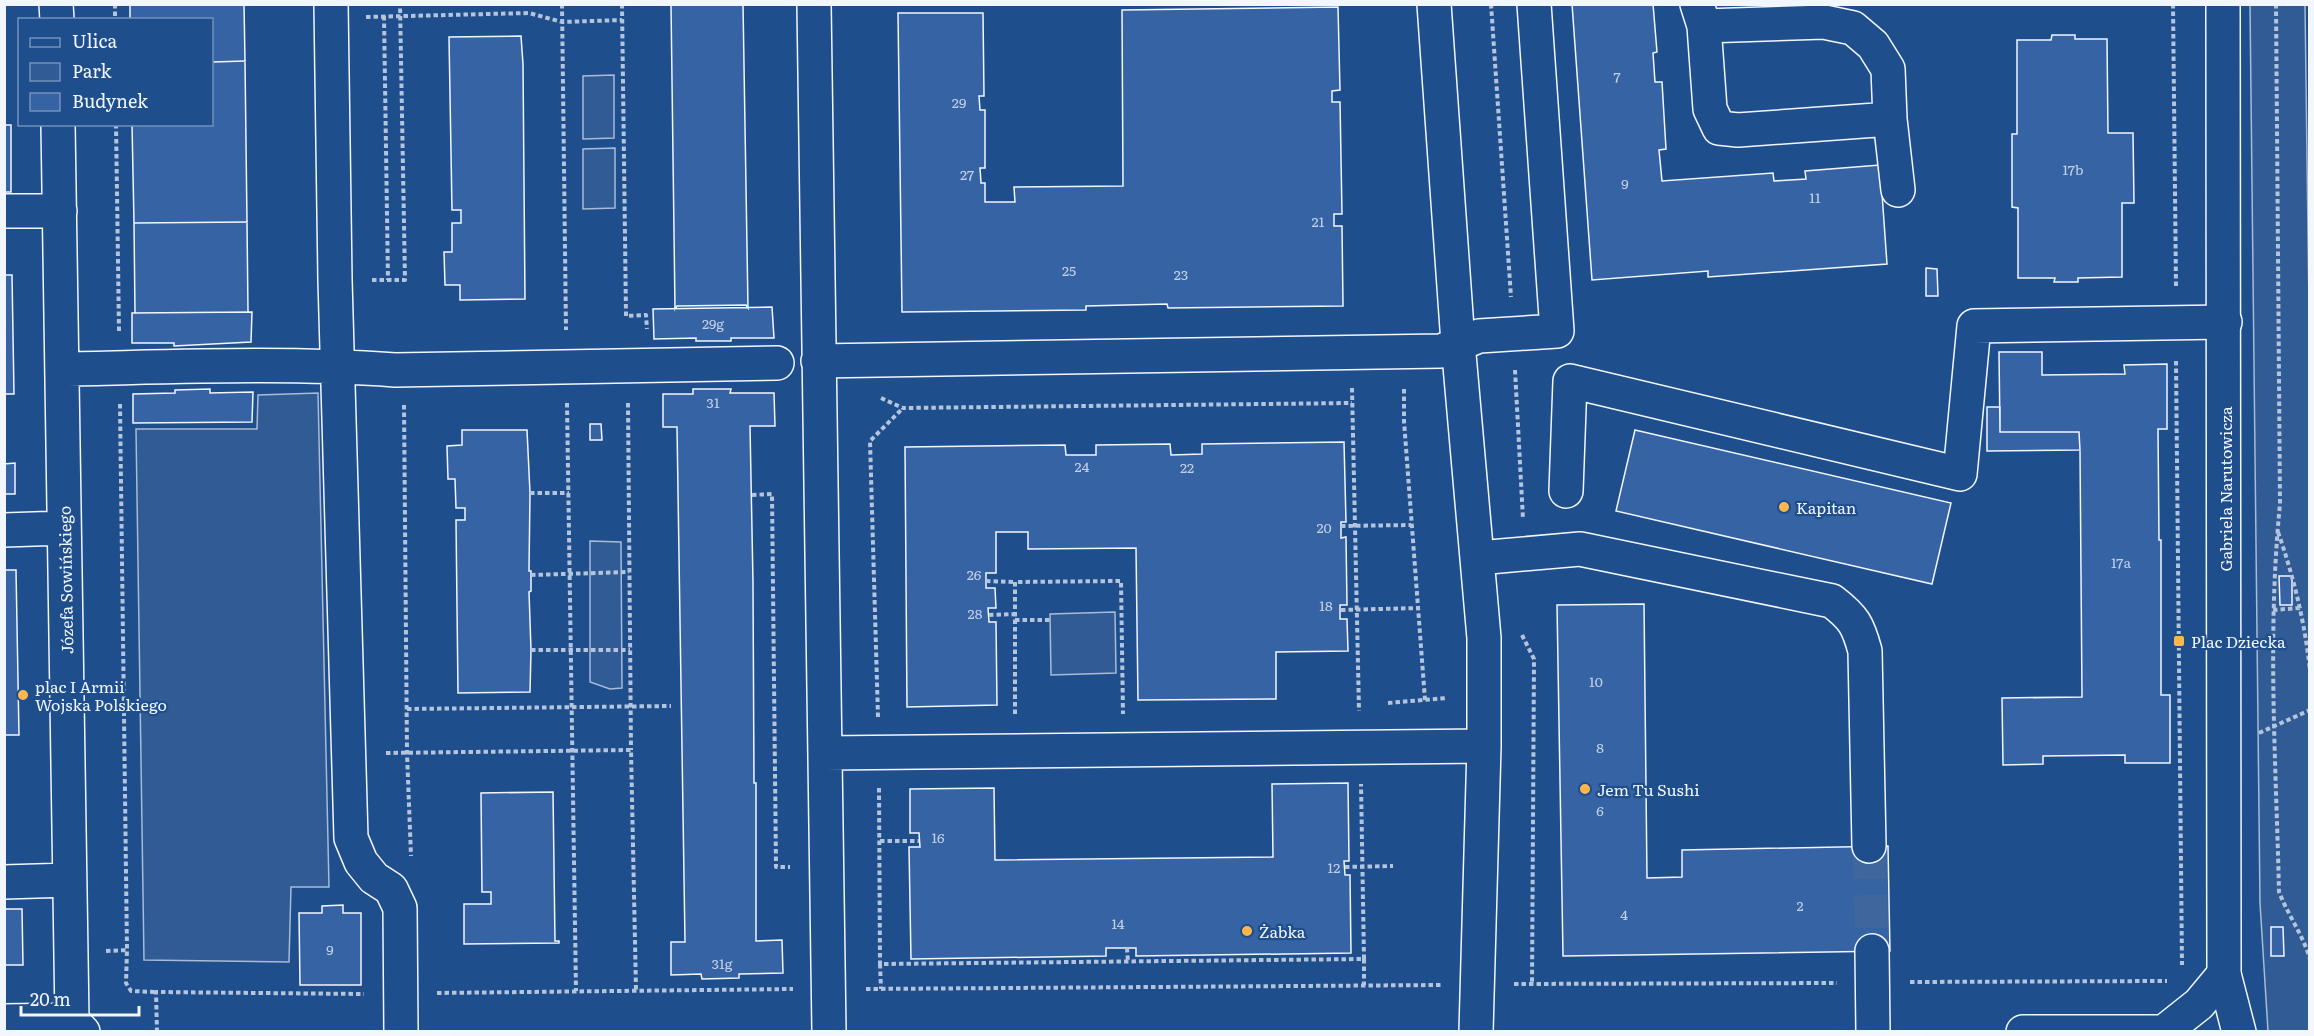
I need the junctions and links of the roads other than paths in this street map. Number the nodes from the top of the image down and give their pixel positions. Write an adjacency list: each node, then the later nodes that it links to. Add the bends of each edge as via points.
1 (814, 4): 14 (street)
2 (1434, 4): 13 (street)
3 (1534, 4): 13 (street, via 1557,331 1479,336)
4 (2223, 4): 12 (street, Gabriela Narutowicza)
5 (331, 11): 16 (street)
6 (1701, 15): 7 (street, via 1824,22 1853,28 1873,45 1888,69); 7 (street, via 1710,109 1719,128)
7 (1890, 119): 9 (street)
8 (58, 126): 10 (street, Józefa Sowińskiego)
9 (1898, 190)
10 (60, 211): 11 (street); 17 (street, Józefa Sowińskiego)
11 (4, 212)
12 (2225, 322): 18 (street, via 1974,326 1960,474 1570,381); 28 (street, Gabriela Narutowicza)
13 (1458, 343): 14 (street, via 1441,351); 21 (street)
14 (818, 361): 23 (street)
15 (777, 363): 16 (street, via 395,370)
16 (338, 366): 17 (street); 32 (street, via 351,838 361,862 374,878 391,889 400,908)
17 (62, 369): 19 (street, Józefa Sowińskiego)
18 (1566, 491)
19 (64, 528): 20 (street); 25 (street, Józefa Sowińskiego)
20 (4, 530)
21 (1478, 558): 22 (street, via 1484,638); 24 (street, via 1580,549 1832,601 1859,628 1865,651)
22 (1484, 746): 23 (street); 34 (street)
23 (825, 753): 33 (street)
24 (1869, 846)
25 (69, 880): 26 (street); 30 (street, Józefa Sowińskiego)
26 (4, 882)
27 (1872, 951): 35 (street)
28 (2224, 974): 31 (street, via 2199,1004); 37 (street, Gabriela Narutowicza); 38 (street, Gabriela Narutowicza)
29 (4, 1021): 30 (street)
30 (77, 1026)
31 (2166, 1031): 36 (street)
32 (401, 1032)
33 (829, 1032)
34 (1476, 1032)
35 (1874, 1032)
36 (2023, 1032)
37 (2225, 1032)
38 (2239, 1032)

